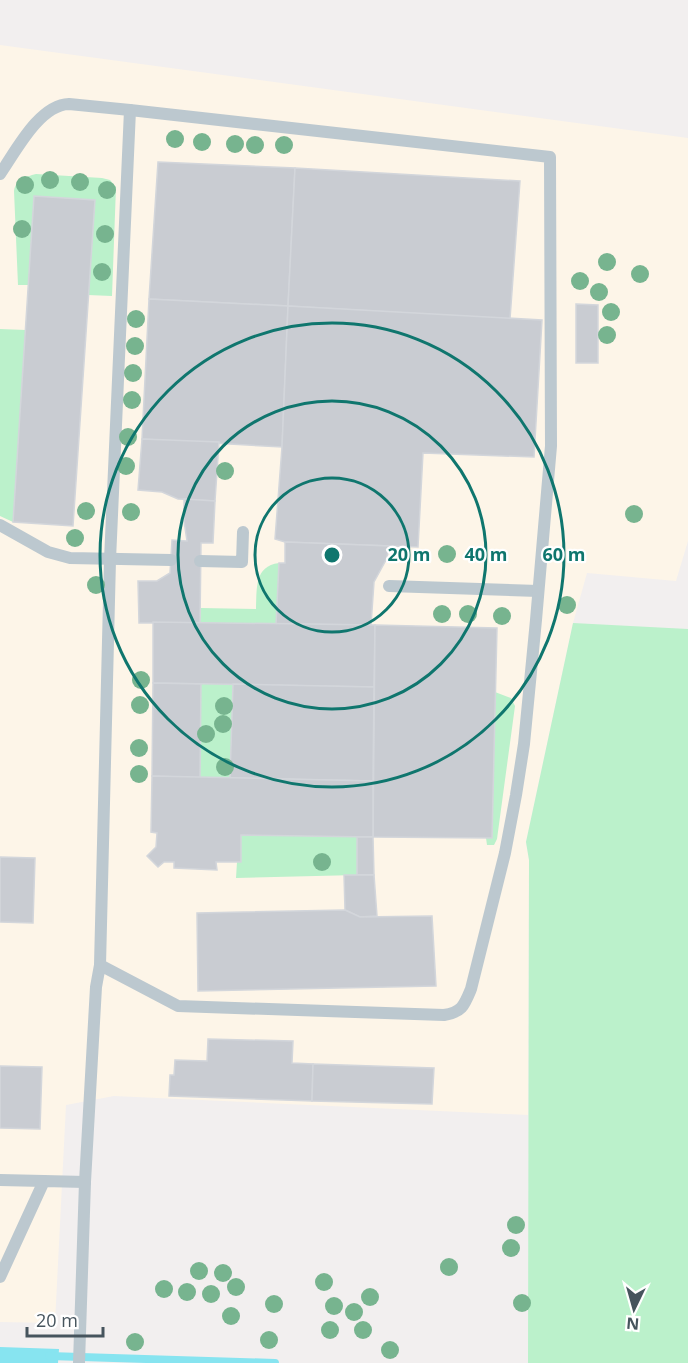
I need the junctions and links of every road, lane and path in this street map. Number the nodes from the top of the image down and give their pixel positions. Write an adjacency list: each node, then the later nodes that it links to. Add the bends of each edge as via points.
1 (130, 110): 2 (lane, via 69,104 51,108); 5 (lane); 9 (lane, via 550,157 551,446)
2 (0, 174)
3 (0, 525): 5 (lane, via 48,552 70,558)
4 (243, 532): 7 (lane, via 242,562)
5 (110, 560): 6 (lane); 10 (lane)
6 (171, 560)
7 (201, 561)
8 (389, 586): 9 (lane)
9 (538, 591): 10 (lane, via 524,744 507,841 471,989 459,1011 444,1014 178,1006)
10 (100, 966): 13 (lane)
11 (0, 1180): 12 (lane)
12 (44, 1181): 13 (lane); 14 (lane)
13 (86, 1182): 15 (lane)
14 (0, 1278)
15 (79, 1363)

